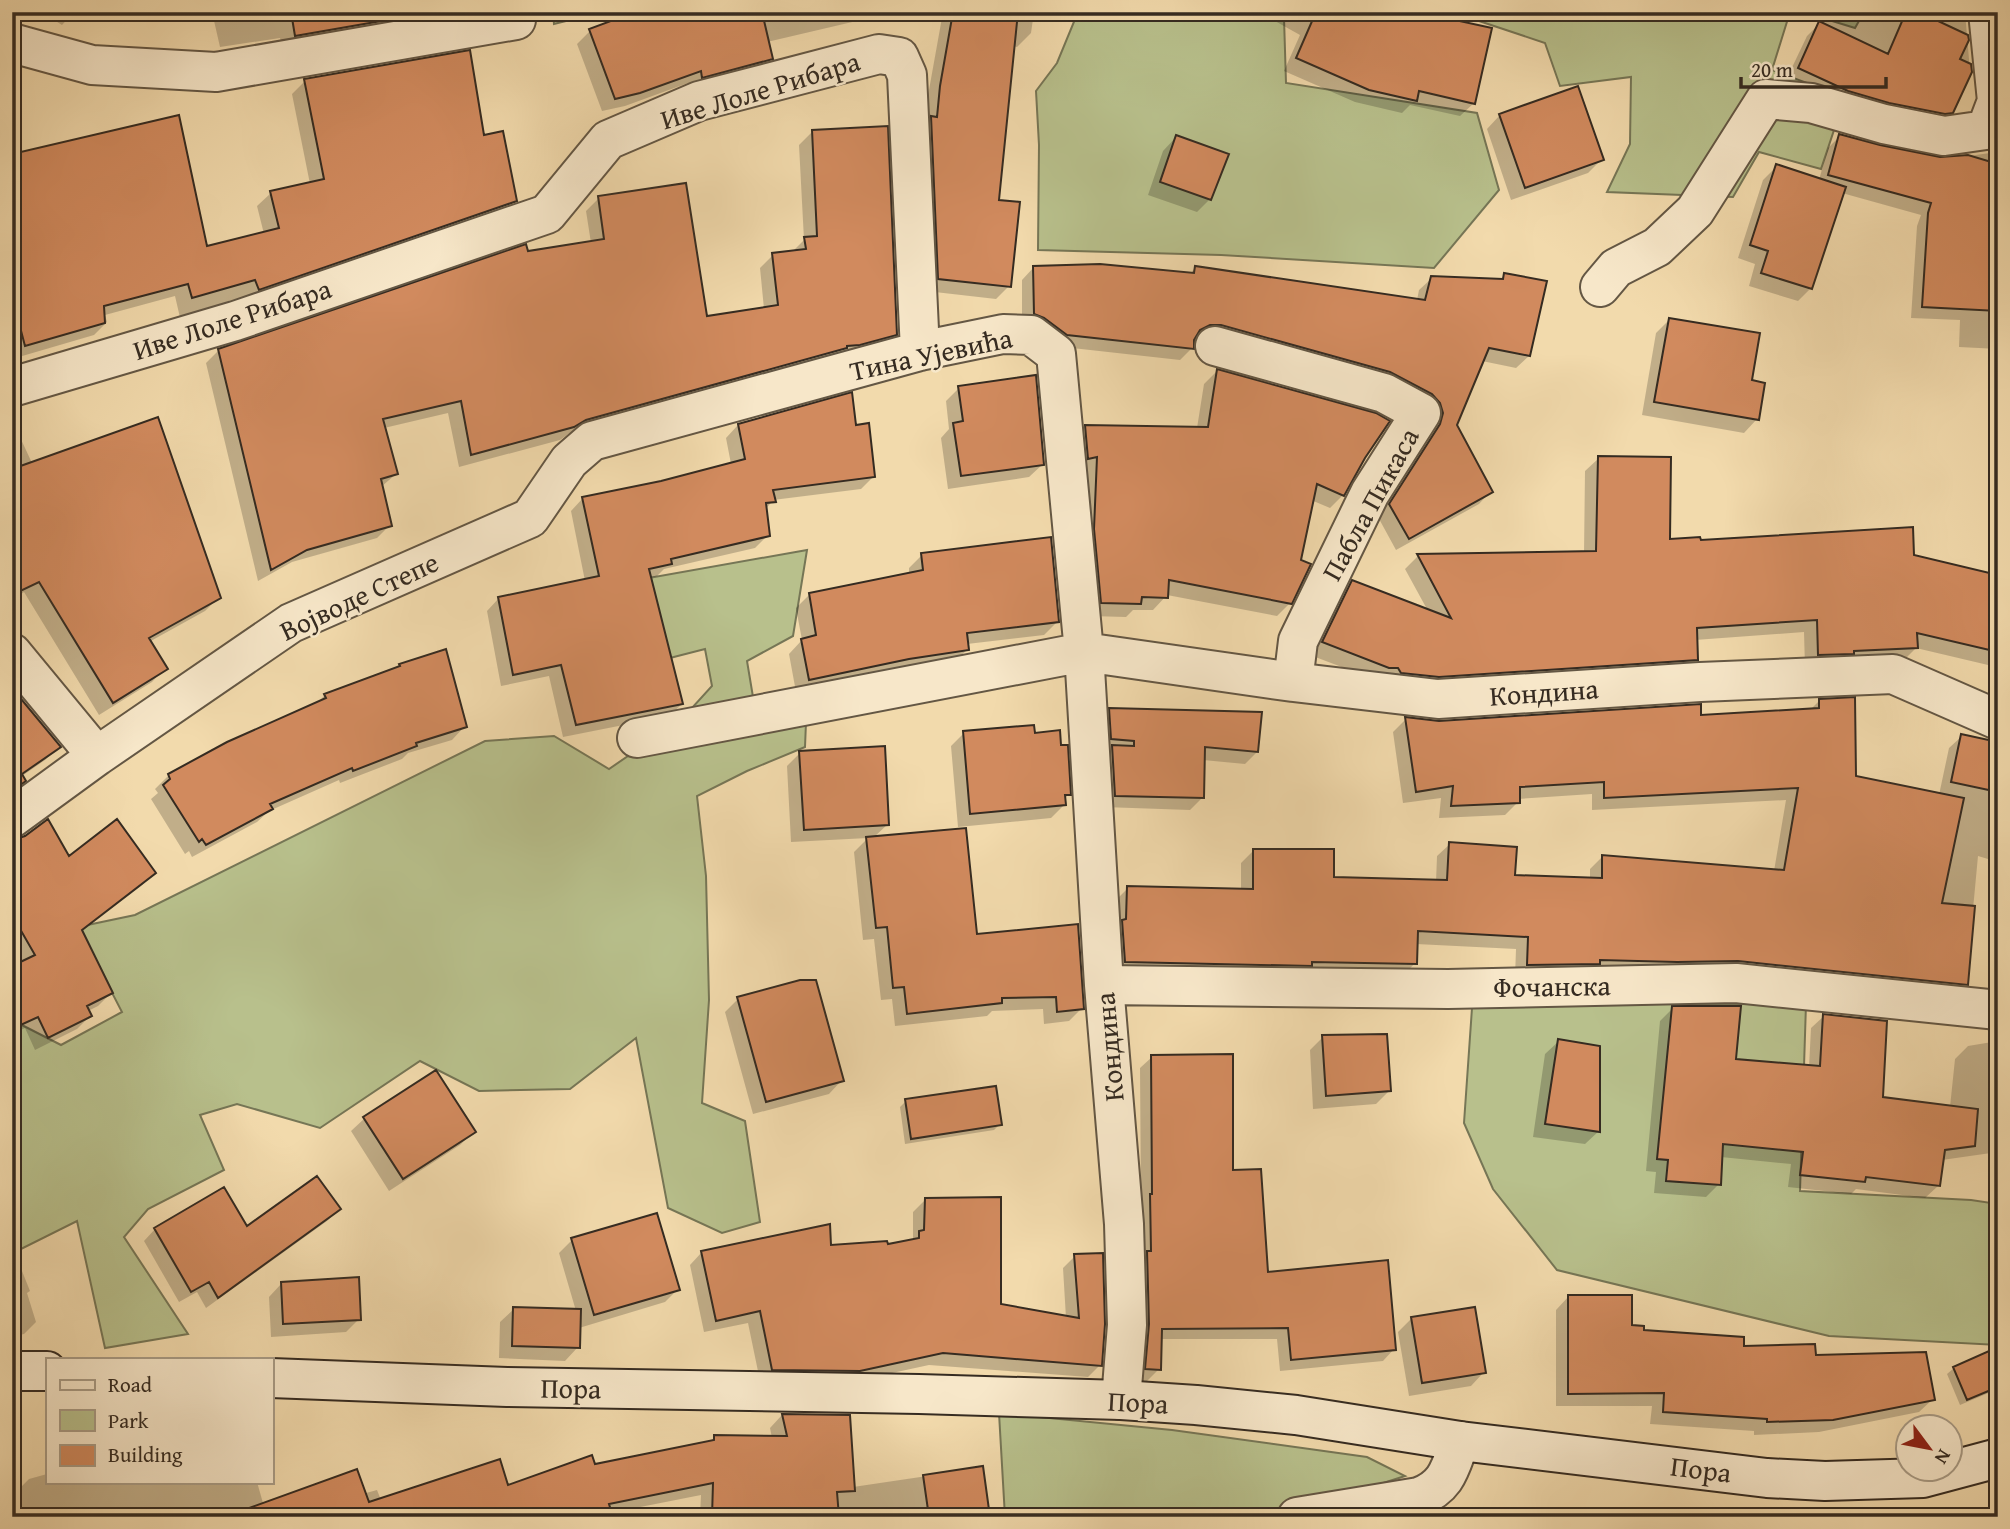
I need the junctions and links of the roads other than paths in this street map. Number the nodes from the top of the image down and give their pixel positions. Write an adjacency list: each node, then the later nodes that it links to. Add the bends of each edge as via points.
1 (1988, 12): 4 (street, via 1997,101 1986,130 1944,136 1811,103 1766,99 1695,211 1657,247 1616,268)
2 (516, 20): 3 (street, via 216,72 92,65)
3 (12, 43)
4 (1600, 287)
5 (1214, 346): 11 (street, Пабла Пикаса, via 1384,393 1421,413 1370,493 1298,641)
6 (920, 351): 7 (street, Иве Лоле Рибара, via 907,75 899,58 879,54 699,101 608,140 547,214 235,321); 8 (street, Тина Ујевића); 9 (street, Тина Ујевића, via 1003,334 1031,335 1056,354)
7 (12, 387)
8 (593, 441): 14 (street, Војводе Степе, via 569,461 530,518 291,623)
9 (1084, 652): 11 (street, Кондина); 13 (street, Кондина); 16 (street, Кондина)
10 (12, 653): 14 (street)
11 (1293, 682): 12 (street, Кондина, via 1438,699 1893,674)
12 (1998, 720)
13 (637, 738)
14 (97, 756): 15 (street, Војводе Степе)
15 (12, 818)
16 (1104, 985): 17 (street, Фочанска, via 1448,989 1736,983); 21 (street, Кондина, via 1124,1237 1127,1325)
17 (1998, 1010)
18 (12, 1371): 19 (street)
19 (46, 1371)
20 (273, 1378): 21 (street, Пора)
21 (1121, 1400): 22 (street, Пора, via 1296,1415)
22 (1460, 1441): 23 (street, Пора, via 1825,1481 1923,1478); 24 (street, via 1445,1479 1434,1491)
23 (1998, 1458)
24 (1297, 1517)

